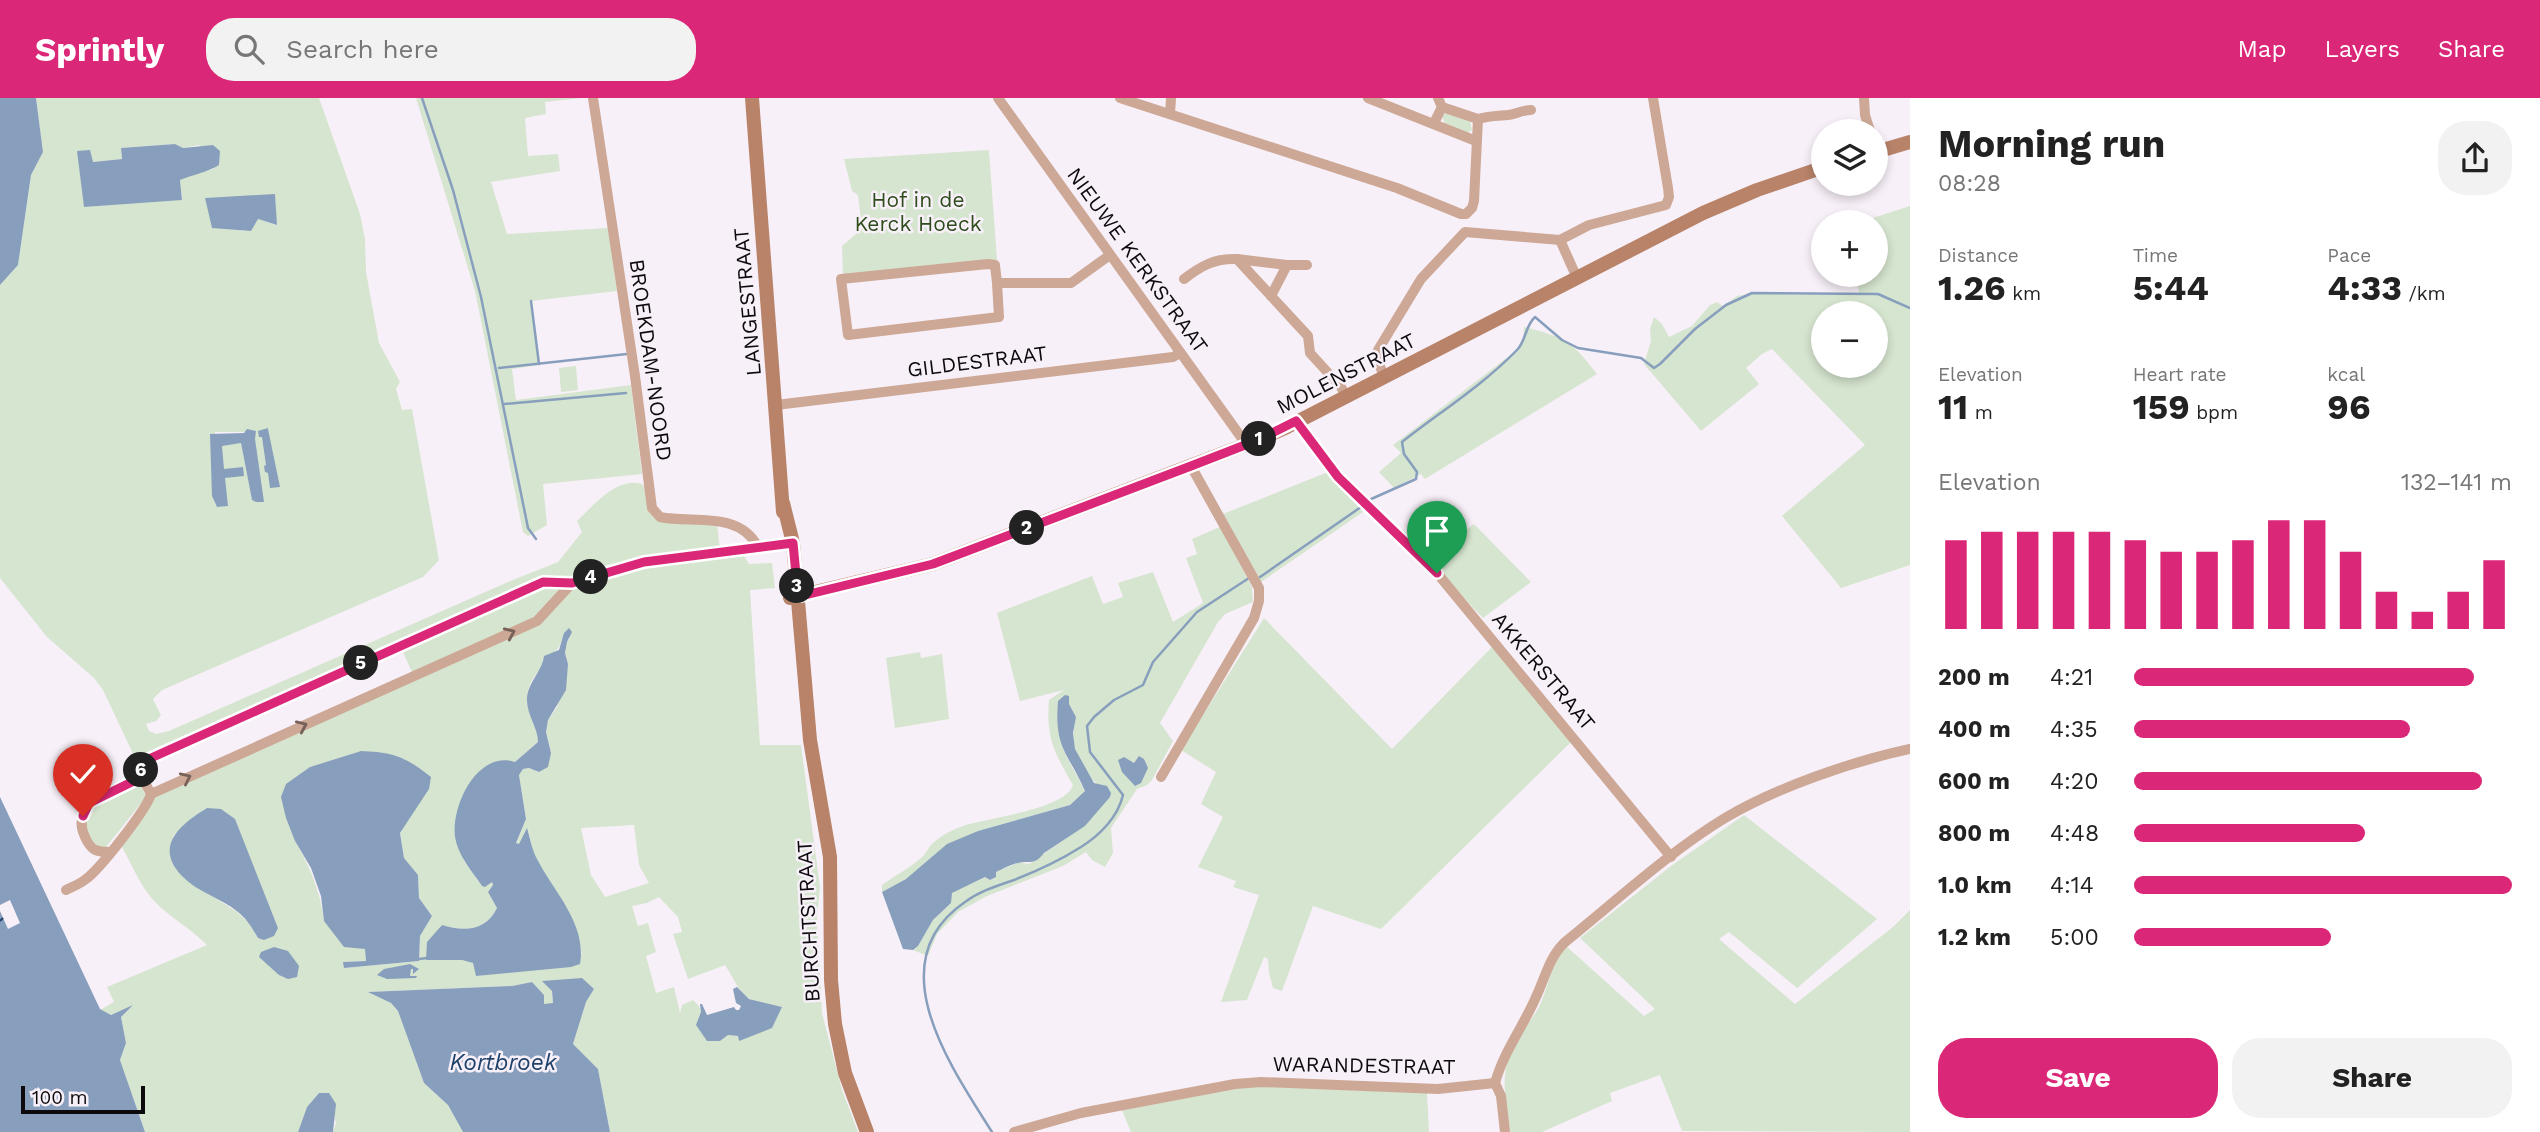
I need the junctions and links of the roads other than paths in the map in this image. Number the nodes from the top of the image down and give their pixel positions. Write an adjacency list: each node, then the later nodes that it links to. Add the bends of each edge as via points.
1 (593, 98): 38 (street, BROEKDAM-NOORD, via 652,508 660,517 710,519 740,529)
2 (752, 98): 33 (street, LANGESTRAAT)
3 (998, 98): 22 (street, NIEUWE KERKSTRAAT)
4 (1120, 98): 11 (street)
5 (1171, 98): 11 (street)
6 (1368, 98): 14 (street)
7 (1864, 98): 13 (street)
8 (1655, 100): 21 (street, via 1668,201 1661,207 1590,225)
9 (1440, 103): 12 (street); 14 (street)
10 (1531, 110): 12 (street)
11 (1170, 114): 19 (street)
12 (1478, 119): 15 (street)
13 (1866, 119)
14 (1434, 123): 15 (street)
15 (1476, 141): 19 (street, via 1474,201)
16 (1910, 142): 17 (street)
17 (1888, 148)
18 (1811, 171): 26 (street, MOLENSTRAAT, via 1703,213)
19 (1466, 214): 20 (street)
20 (1468, 231): 21 (street); 31 (street, via 1421,279 1378,350)
21 (1560, 240): 26 (street)
22 (1110, 255): 28 (street, via 1071,283); 30 (street, NIEUWE KERKSTRAAT)
23 (1237, 259): 24 (street); 27 (street, via 1215,261); 29 (street)
24 (1287, 265): 25 (street); 29 (street)
25 (1307, 265)
26 (1577, 278): 31 (street, MOLENSTRAAT)
27 (1184, 279)
28 (997, 282): 28 (street, via 999,317 848,335 841,279 988,264 995,265)
29 (1270, 296): 32 (street, via 1308,336 1310,353)
30 (1180, 353): 33 (street, GILDESTRAAT); 35 (street, NIEUWE KERKSTRAAT)
31 (1384, 377): 32 (street, MOLENSTRAAT)
32 (1346, 396): 34 (street, MOLENSTRAAT)
33 (776, 405): 37 (street, LANGESTRAAT)
34 (1296, 421): 35 (street, MOLENSTRAAT); 46 (street, AKKERSTRAAT, via 1347,486 1437,573)
35 (1246, 444): 36 (street, MOLENSTRAAT)
36 (1191, 466): 40 (street, MOLENSTRAAT, via 933,564); 43 (street, via 1259,588 1259,601 1254,618)
37 (789, 543): 38 (street); 40 (street, LANGESTRAAT)
38 (758, 547): 39 (street, via 644,562)
39 (572, 583): 42 (street, via 535,584 140,764); 44 (street, one-way to 39, via 537,621)
40 (794, 597): 49 (street, BURCHTSTRAAT, via 810,740 830,857 835,1024 845,1073)
41 (1910, 749): 46 (street, via 1861,760 1773,796 1725,818)
42 (142, 777): 44 (street); 45 (street, via 89,803 83,816 81,830 90,848)
43 (1161, 777)
44 (151, 794): 45 (street)
45 (110, 852): 47 (street, via 86,879)
46 (1671, 857): 48 (street, via 1556,951)
47 (66, 890)
48 (1495, 1083): 50 (street, WARANDESTRAAT, via 1438,1088 1235,1084 1080,1114); 51 (street)
49 (867, 1132)
50 (1014, 1132)
51 (1505, 1132)

